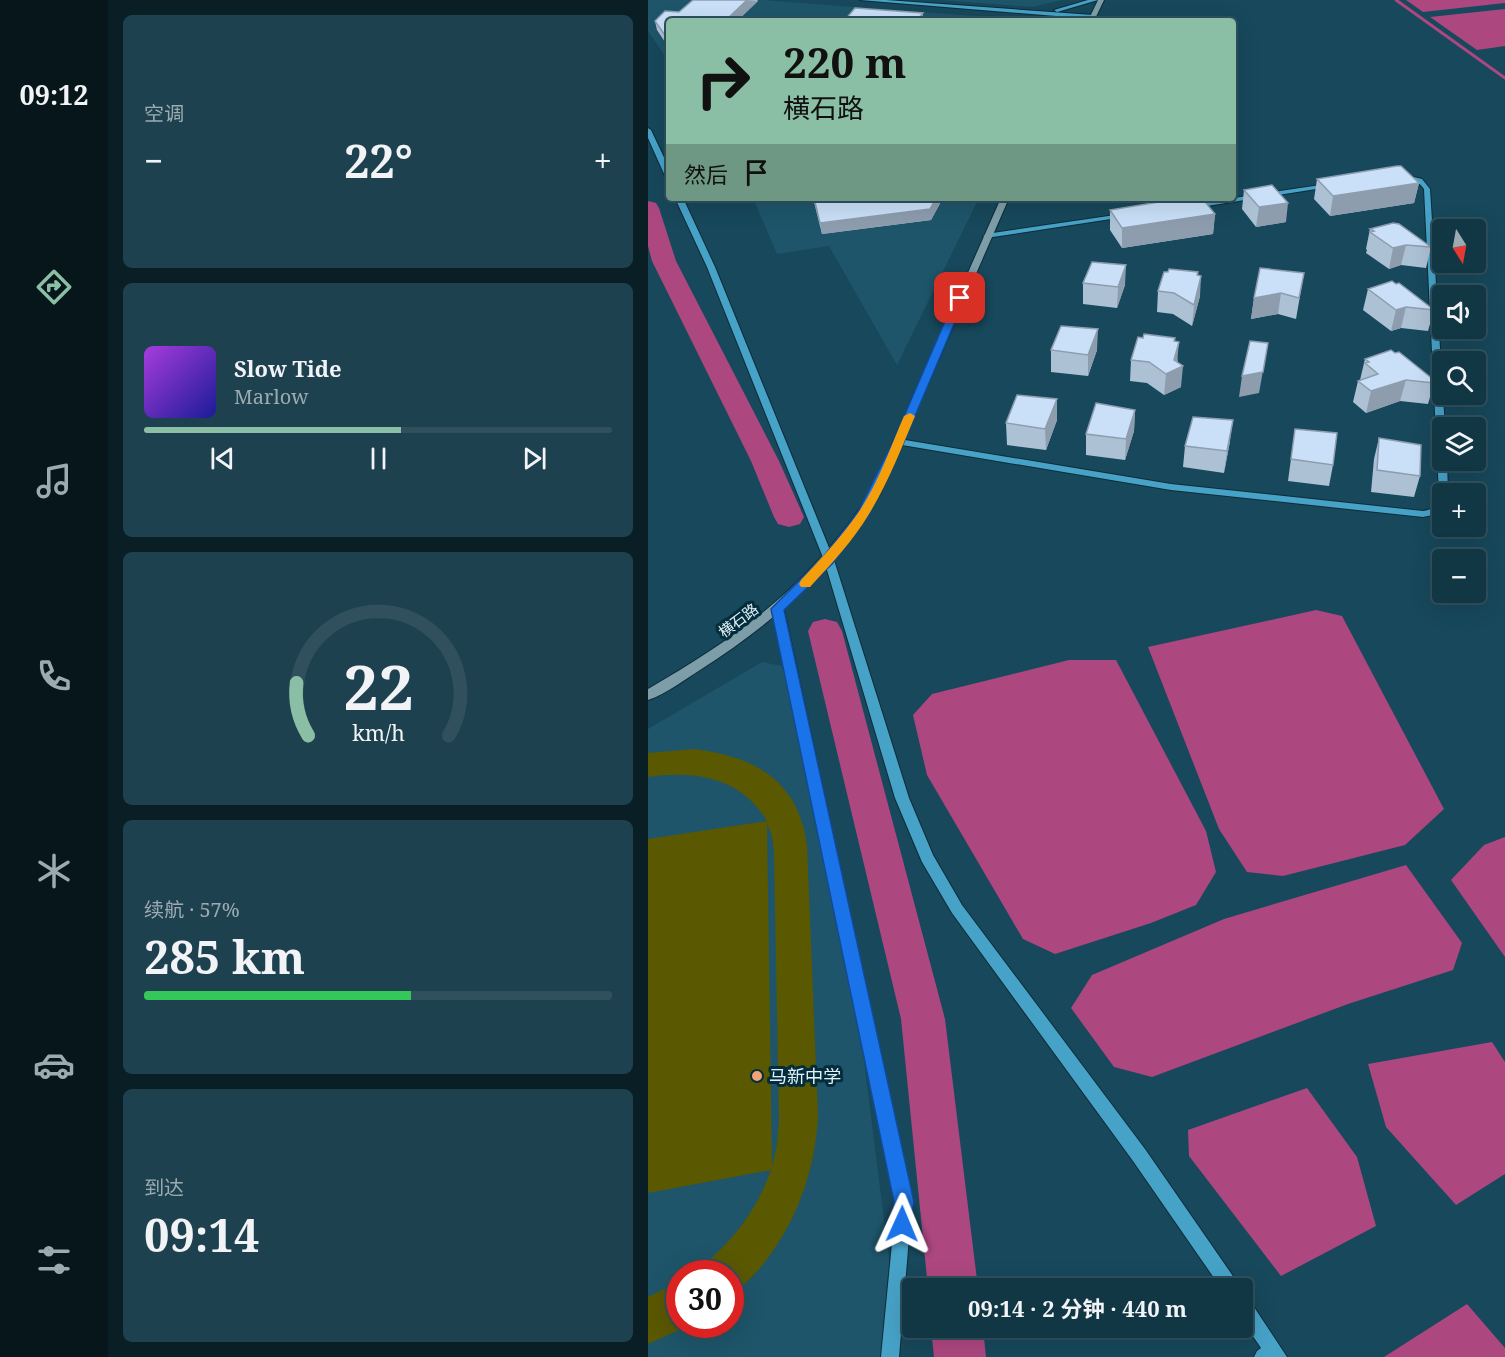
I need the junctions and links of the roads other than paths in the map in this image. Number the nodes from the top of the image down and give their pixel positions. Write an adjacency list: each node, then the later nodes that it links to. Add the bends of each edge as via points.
1 (862, 0): 4 (street)
2 (1095, 0): 4 (street, via 1062,9)
3 (1101, 0): 7 (main road)
4 (1026, 12): 5 (street); 6 (street)
5 (1047, 18)
6 (1083, 18)
7 (1092, 18)
8 (648, 130): 9 (street)
9 (666, 169)
10 (1395, 176): 20 (lane, via 1417,179 1427,189)
11 (1336, 185): 12 (lane)
12 (1236, 200)
13 (680, 201): 22 (street, via 711,267)
14 (1004, 201): 18 (main road, 横石路)
15 (1226, 201): 16 (lane)
16 (1185, 207)
17 (1126, 216): 18 (lane)
18 (986, 237): 19 (main road, 横石路)
19 (899, 442): 21 (lane, via 1171,487); 22 (main road, 横石路, via 863,514)
20 (1443, 483)
21 (1432, 512)
22 (829, 560): 23 (main road, 横石路); 25 (street, via 902,798 941,884)
23 (778, 609): 24 (main road, 横石路, via 718,654); 28 (street, via 904,1202)
24 (648, 695)
25 (1224, 1278)
26 (1253, 1323): 27 (street)
27 (1272, 1355)
28 (890, 1357)

